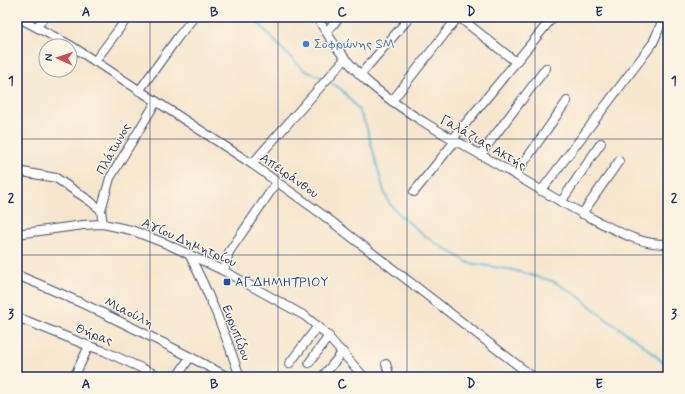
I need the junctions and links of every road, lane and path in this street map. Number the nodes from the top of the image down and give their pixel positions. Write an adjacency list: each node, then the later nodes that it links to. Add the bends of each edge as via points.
1 (17, 17): 11 (street, Απειράνθου)
2 (44, 17): 11 (street)
3 (128, 17): 14 (street)
4 (194, 17): 18 (street)
5 (317, 17): 12 (street, Γαλάζιας Ακτής)
6 (340, 17): 12 (street)
7 (410, 17): 17 (street)
8 (459, 17): 15 (street); 19 (street)
9 (553, 17): 15 (street)
10 (664, 17): 30 (street, via 650,48)
11 (37, 27): 14 (street, Απειράνθου)
12 (326, 32): 13 (street, Γαλάζιας Ακτής)
13 (345, 59): 17 (street, Γαλάζιας Ακτής); 26 (street)
14 (95, 61): 18 (street, Απειράνθου)
15 (516, 62): 22 (street)
16 (546, 68): 24 (street)
17 (360, 75): 19 (street, Γαλάζιας Ακτής)
18 (139, 90): 21 (street, Απειράνθου)
19 (392, 101): 22 (street, Γαλάζιας Ακτής)
20 (567, 101): 28 (street)
21 (156, 102): 26 (street, Απειράνθου); 33 (street, Πλάτωνος, via 110,178)
22 (454, 141): 24 (street, Γαλάζιας Ακτής); 31 (street)
23 (601, 143): 32 (street)
24 (480, 155): 28 (street, Γαλάζιας Ακτής)
25 (619, 161): 34 (street)
26 (252, 164): 29 (street, Απειράνθου)
27 (17, 171): 33 (street, via 56,178)
28 (515, 175): 30 (street, Γαλάζιας Ακτής)
29 (277, 182): 39 (street, via 229,252); 58 (street, Απειράνθου)
30 (541, 191): 32 (street, Γαλάζιας Ακτής)
31 (414, 192)
32 (561, 202): 34 (street, Γαλάζιας Ακτής)
33 (101, 210): 35 (street)
34 (582, 214): 37 (street, Γαλάζιας Ακτής, via 642,241)
35 (103, 224): 36 (street, Αγίου Δημητρίου); 38 (street, Αγίου Δημητρίου, via 131,230)
36 (17, 234)
37 (668, 244)
38 (189, 254): 39 (street, Αγίου Δημητρίου); 55 (street, Ευρυπίδου, via 202,277)
39 (224, 271): 42 (street, Αγίου Δημητρίου)
40 (17, 276): 46 (street, Μιαούλη, via 53,290)
41 (17, 317): 44 (street, Θήρας)
42 (318, 326): 43 (street, Αγίου Δημητρίου); 48 (street)
43 (329, 336): 45 (street, Αγίου Δημητρίου); 47 (street)
44 (89, 346): 51 (street); 52 (street, Θήρας)
45 (343, 352): 50 (street, Αγίου Δημητρίου); 56 (street)
46 (190, 357): 53 (street); 54 (street, Μιαούλη)
47 (309, 363)
48 (289, 364)
49 (386, 364): 57 (street, via 389,374)
50 (362, 376)
51 (74, 377)
52 (161, 377)
53 (177, 377)
54 (228, 377)
55 (240, 377)
56 (322, 377)
57 (385, 377)
58 (532, 377)

